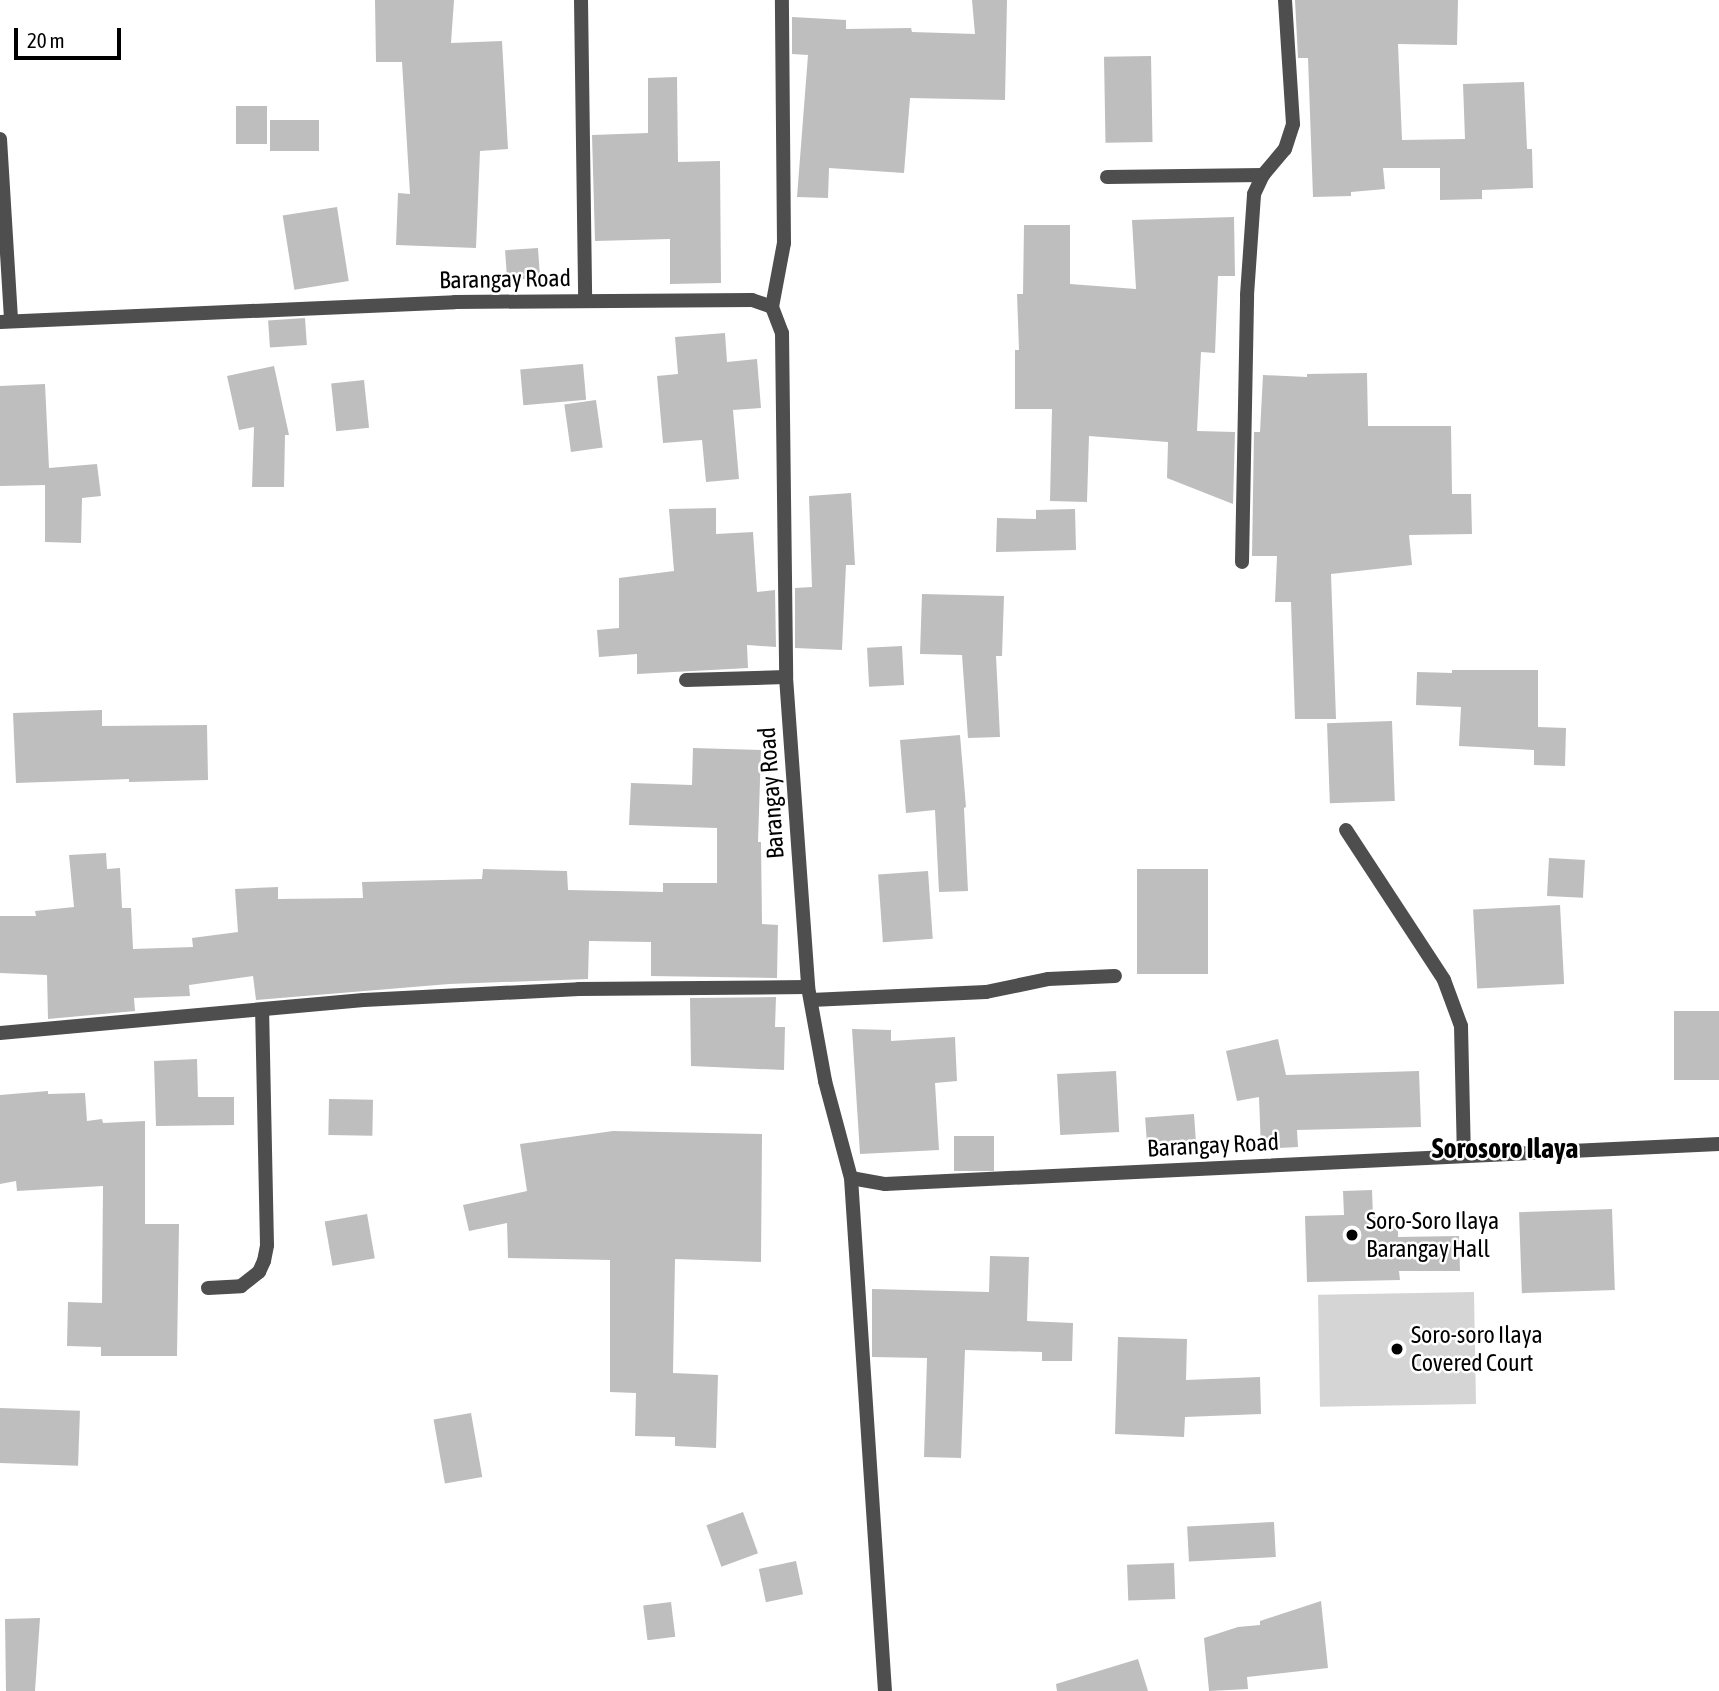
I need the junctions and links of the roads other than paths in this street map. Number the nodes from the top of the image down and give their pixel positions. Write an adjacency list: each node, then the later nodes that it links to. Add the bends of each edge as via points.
1 (581, 0): 7 (street)
2 (782, 0): 8 (street, via 784,233)
3 (1285, 0): 5 (street, via 1293,124 1285,149)
4 (0, 139): 9 (street)
5 (1263, 175): 6 (street); 10 (street, via 1254,194 1247,296)
6 (1107, 177)
7 (586, 301): 8 (street, Barangay Road, via 752,300); 9 (street, Barangay Road, via 454,302)
8 (772, 307): 11 (street, Barangay Road, via 782,333)
9 (5, 322)
10 (1242, 562)
11 (786, 677): 12 (street); 15 (street, Barangay Road)
12 (686, 680)
13 (1346, 830): 19 (street, via 1444,980 1461,1026)
14 (1115, 976): 15 (street, via 1048,979 986,992)
15 (809, 994): 16 (street, via 579,989 364,1000); 20 (street, Barangay Road, via 825,1081)
16 (262, 1011): 17 (street); 21 (street, via 264,1261 241,1286)
17 (0, 1033)
18 (1719, 1144): 19 (street, Barangay Road)
19 (1464, 1156): 20 (street, Barangay Road, via 885,1184)
20 (851, 1178): 22 (street)
21 (208, 1288)
22 (885, 1691)

